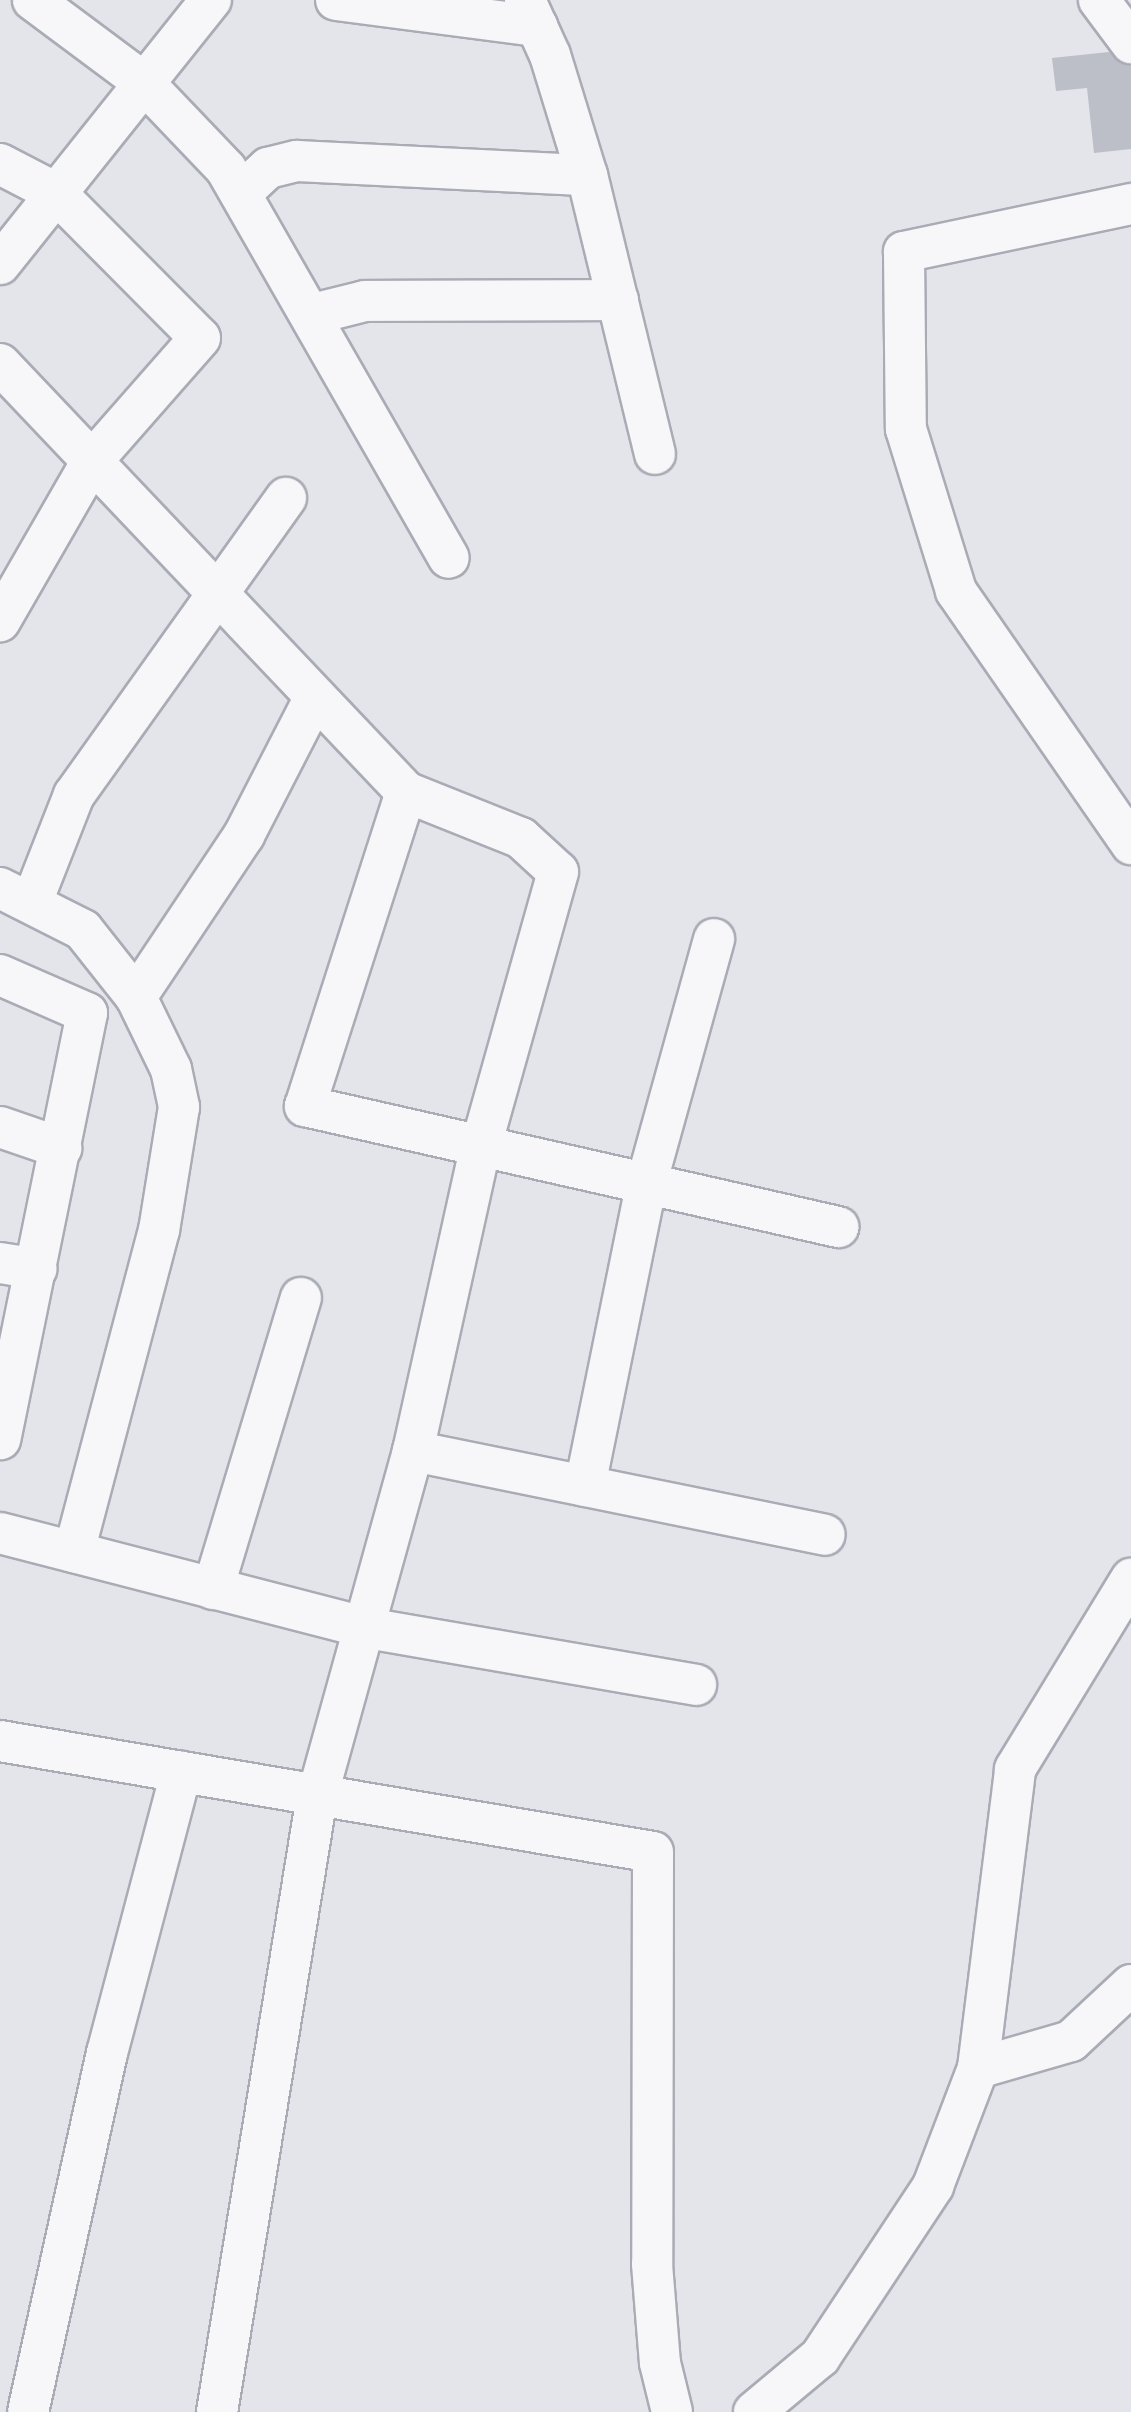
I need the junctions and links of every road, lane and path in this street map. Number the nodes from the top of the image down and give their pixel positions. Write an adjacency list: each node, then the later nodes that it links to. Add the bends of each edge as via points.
1 (33, 0): 7 (street)
2 (211, 0): 7 (street)
3 (336, 0): 5 (street)
4 (1099, 0): 6 (street)
5 (531, 13): 9 (street)
6 (1131, 43)
7 (143, 82): 10 (street); 11 (street)
8 (0, 164): 10 (street)
9 (587, 175): 11 (street, via 297,161 268,168); 14 (street)
10 (56, 193): 13 (street); 18 (street, via 200,338)
11 (241, 193): 15 (street)
12 (1131, 204): 25 (street, via 904,252 906,429 956,591)
13 (0, 264)
14 (618, 300): 15 (street, via 365,301); 17 (street)
15 (313, 314): 20 (street)
16 (0, 364): 18 (street)
17 (655, 454)
18 (92, 461): 21 (street); 22 (street)
19 (286, 498): 21 (street)
20 (449, 558)
21 (214, 591): 23 (street); 26 (street, via 74,795)
22 (0, 621)
23 (315, 697): 24 (street); 29 (street, via 244,835)
24 (406, 792): 32 (street, via 521,838 558,872); 32 (street, via 305,1106)
25 (1131, 844)
26 (16, 895): 29 (street, via 83,930)
27 (714, 939): 33 (street)
28 (0, 975): 31 (street, via 87,1013)
29 (136, 997): 42 (street, via 171,1069 179,1107 159,1230)
30 (0, 1127): 31 (street)
31 (61, 1148): 35 (street)
32 (480, 1149): 33 (street); 38 (street)
33 (647, 1181): 34 (street); 39 (street)
34 (838, 1227)
35 (19, 1266): 37 (street)
36 (301, 1298): 44 (street)
37 (2, 1447)
38 (413, 1451): 39 (street); 45 (street)
39 (585, 1486): 41 (street)
40 (0, 1533): 42 (street)
41 (825, 1535)
42 (74, 1552): 44 (street)
43 (1131, 1579): 51 (street, via 1015,1769)
44 (213, 1589): 45 (street)
45 (367, 1628): 46 (street); 49 (street)
46 (696, 1685)
47 (0, 1741): 48 (street)
48 (181, 1772): 49 (street); 52 (street, via 107,2053)
49 (317, 1796): 53 (street); 54 (street, via 653,1852 652,2264 660,2363)
50 (1131, 1985): 51 (street, via 1071,2041)
51 (978, 2068): 55 (street, via 933,2186 880,2274 820,2357)
52 (28, 2412)
53 (217, 2412)
54 (672, 2412)
55 (754, 2412)

